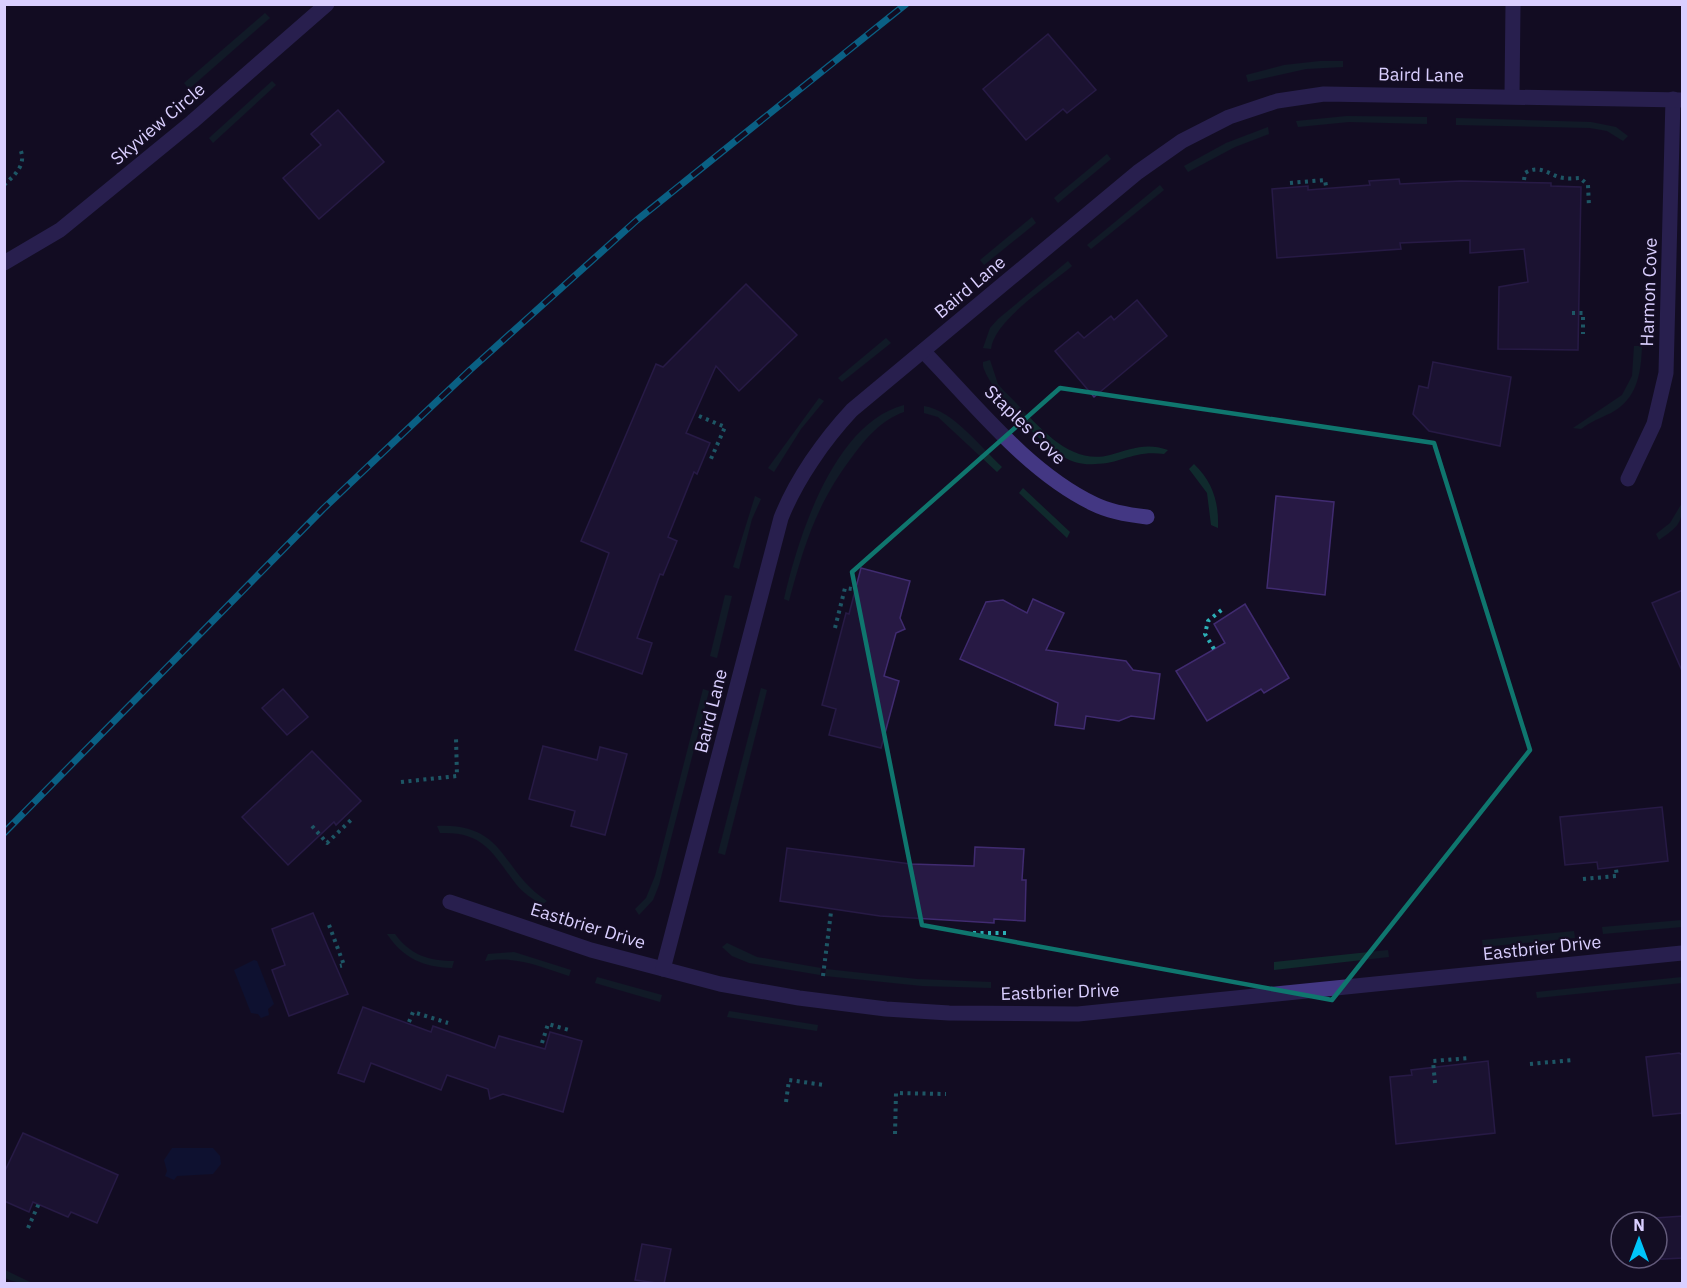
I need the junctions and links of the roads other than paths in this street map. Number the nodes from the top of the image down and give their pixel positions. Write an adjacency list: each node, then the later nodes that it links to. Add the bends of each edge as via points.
1 (327, 4): 5 (street, Skyview Circle, via 60,230)
2 (1513, 4): 3 (street)
3 (1512, 96): 4 (street, Baird Lane); 6 (street, Baird Lane, via 1324,94 1277,101 1208,126 1138,172)
4 (1678, 100): 7 (street, Harmon Cove, via 1666,373 1654,424)
5 (4, 263)
6 (923, 351): 8 (street, Staples Cove, via 1046,474 1096,505); 11 (street, Baird Lane, via 841,422 789,498 761,587)
7 (1628, 479)
8 (1147, 517)
9 (450, 902): 11 (street, Eastbrier Drive, via 591,950)
10 (1683, 953): 11 (street, Eastbrier Drive, via 1090,1013 1031,1015 876,1008 771,994)
11 (663, 969)

